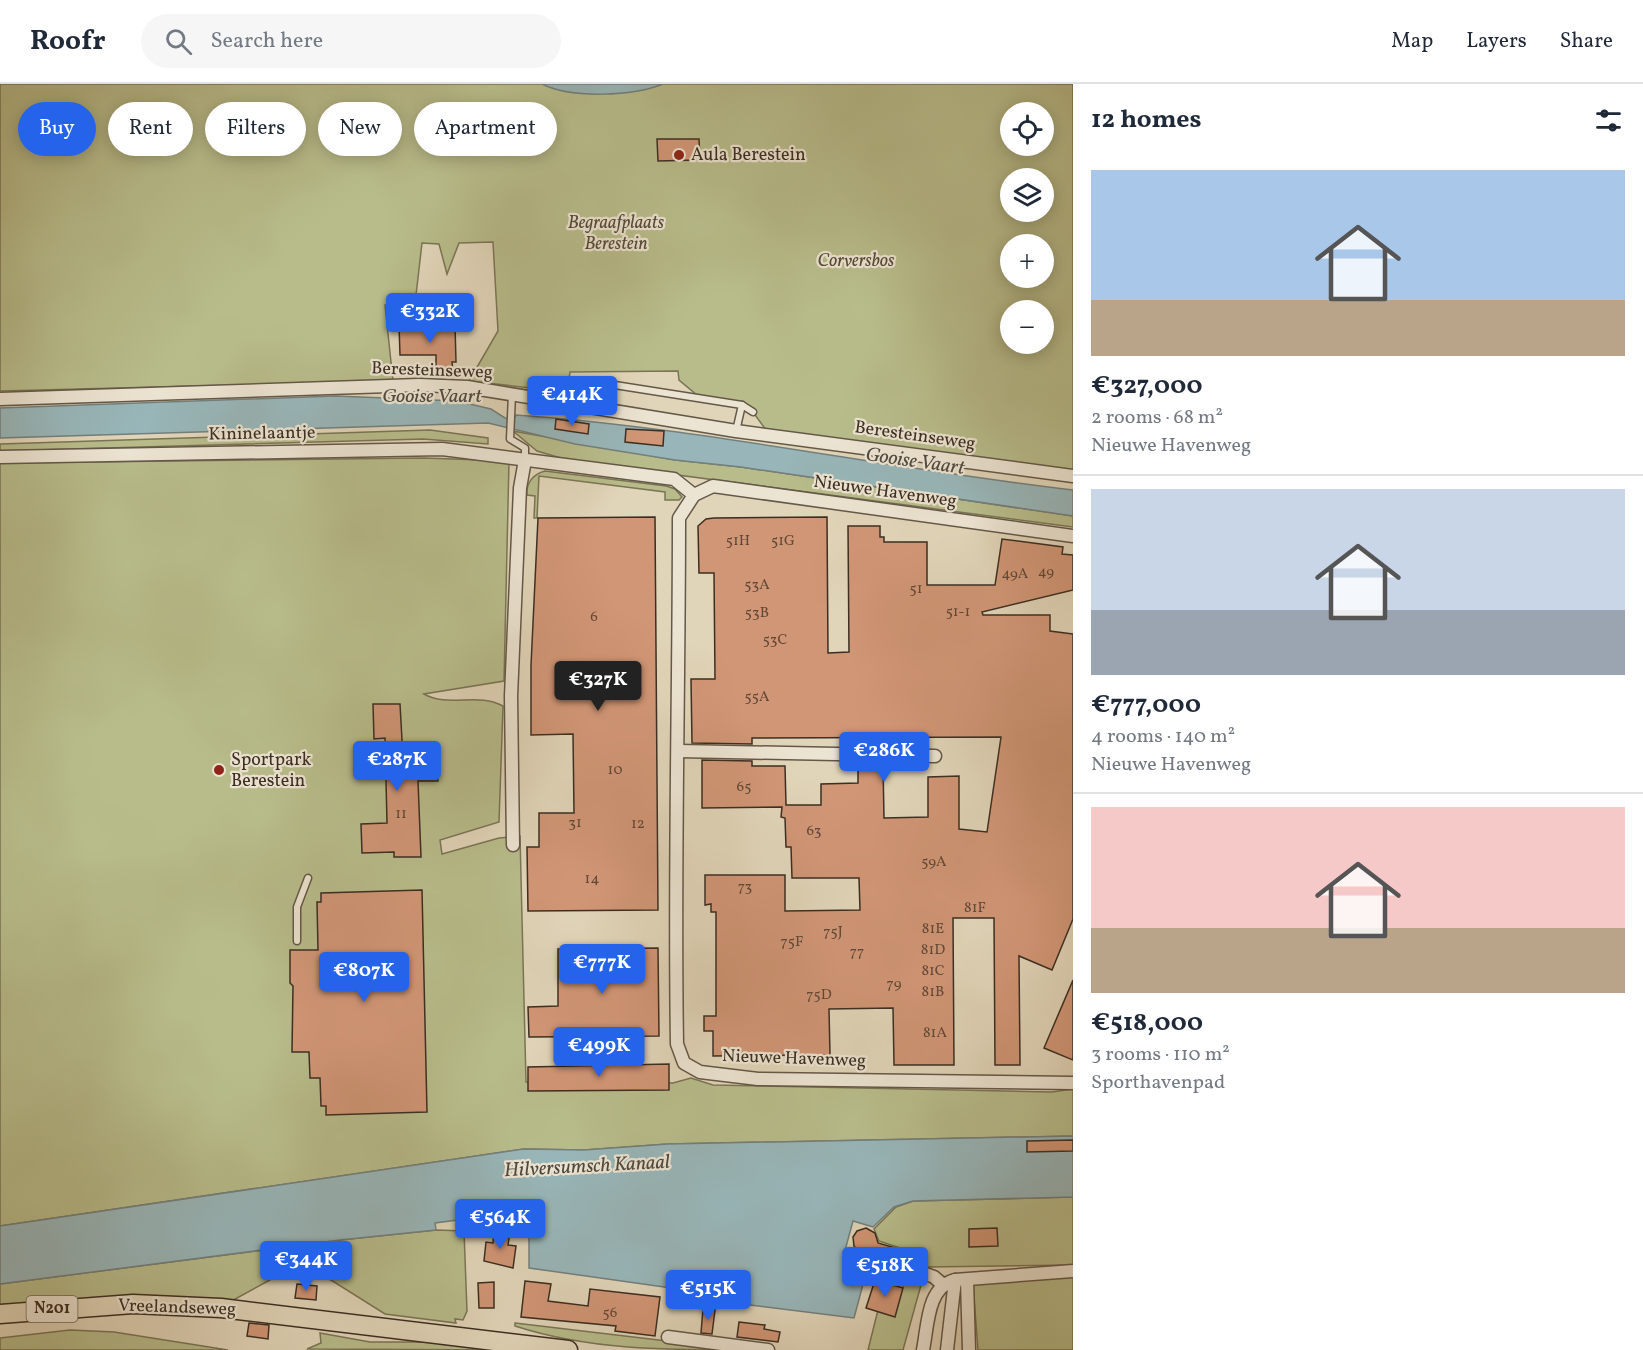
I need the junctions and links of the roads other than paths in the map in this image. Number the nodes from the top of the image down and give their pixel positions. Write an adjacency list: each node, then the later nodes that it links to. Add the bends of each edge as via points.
1 (512, 393): 2 (street, Beresteinseweg, via 419,385); 3 (street, Beresteinseweg); 8 (lane, via 510,436 525,448)
2 (0, 399)
3 (573, 405): 4 (lane, via 576,391 584,382); 6 (street, Beresteinseweg)
4 (742, 405): 5 (lane); 6 (lane)
5 (753, 412)
6 (736, 430): 9 (street, Beresteinseweg)
7 (0, 457): 8 (street, Kininelaantje, via 442,448)
8 (525, 460): 10 (street, via 674,479); 14 (street, via 520,488 511,696)
9 (1073, 476)
10 (694, 495): 11 (street, Nieuwe Havenweg, via 713,486); 12 (street, Nieuwe Havenweg, via 679,518)
11 (1073, 536)
12 (679, 751): 13 (street); 17 (street, Nieuwe Havenweg, via 675,874 677,1044 684,1063 700,1072 758,1079)
13 (935, 756)
14 (513, 844)
15 (308, 878): 16 (lane, via 297,907)
16 (297, 941)
17 (1073, 1083)
18 (910, 1269): 21 (street, via 934,1276)
19 (1073, 1271): 20 (street)
20 (961, 1280): 21 (street); 27 (street); 28 (street)
21 (942, 1284): 26 (street, via 934,1297)
22 (0, 1314): 24 (main road, Vreelandseweg / N201, via 133,1304 221,1308)
23 (668, 1337): 25 (street)
24 (568, 1350)
25 (768, 1350)
26 (923, 1350)
27 (947, 1350)
28 (969, 1350)

